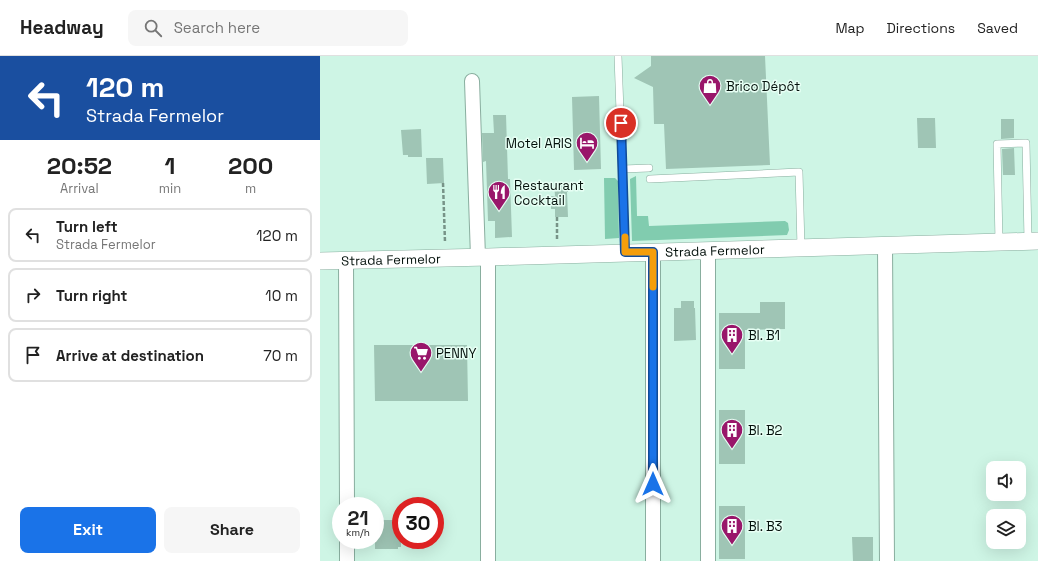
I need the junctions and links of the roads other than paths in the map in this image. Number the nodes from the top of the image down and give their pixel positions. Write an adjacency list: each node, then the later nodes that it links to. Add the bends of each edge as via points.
1 (618, 56): 4 (lane)
2 (472, 81): 13 (street)
3 (649, 168): 4 (lane)
4 (622, 169): 11 (lane)
5 (650, 179): 9 (lane, via 799,172)
6 (1033, 241): 7 (street, Strada Fermelor); 7 (lane, via 1026,143 998,144)
7 (999, 243): 8 (street, Strada Fermelor)
8 (885, 246): 9 (street, Strada Fermelor); 22 (street)
9 (801, 248): 10 (street, Strada Fermelor)
10 (708, 251): 12 (street, Strada Fermelor); 21 (street)
11 (625, 252): 12 (street, Strada Fermelor); 13 (street, Strada Fermelor)
12 (653, 252): 20 (street)
13 (483, 257): 15 (street, Strada Fermelor); 19 (street)
14 (320, 260): 15 (street, Strada Fermelor)
15 (346, 260): 16 (street)
16 (347, 497)
17 (347, 549): 18 (street)
18 (347, 561)
19 (488, 561)
20 (653, 561)
21 (708, 561)
22 (887, 561)

